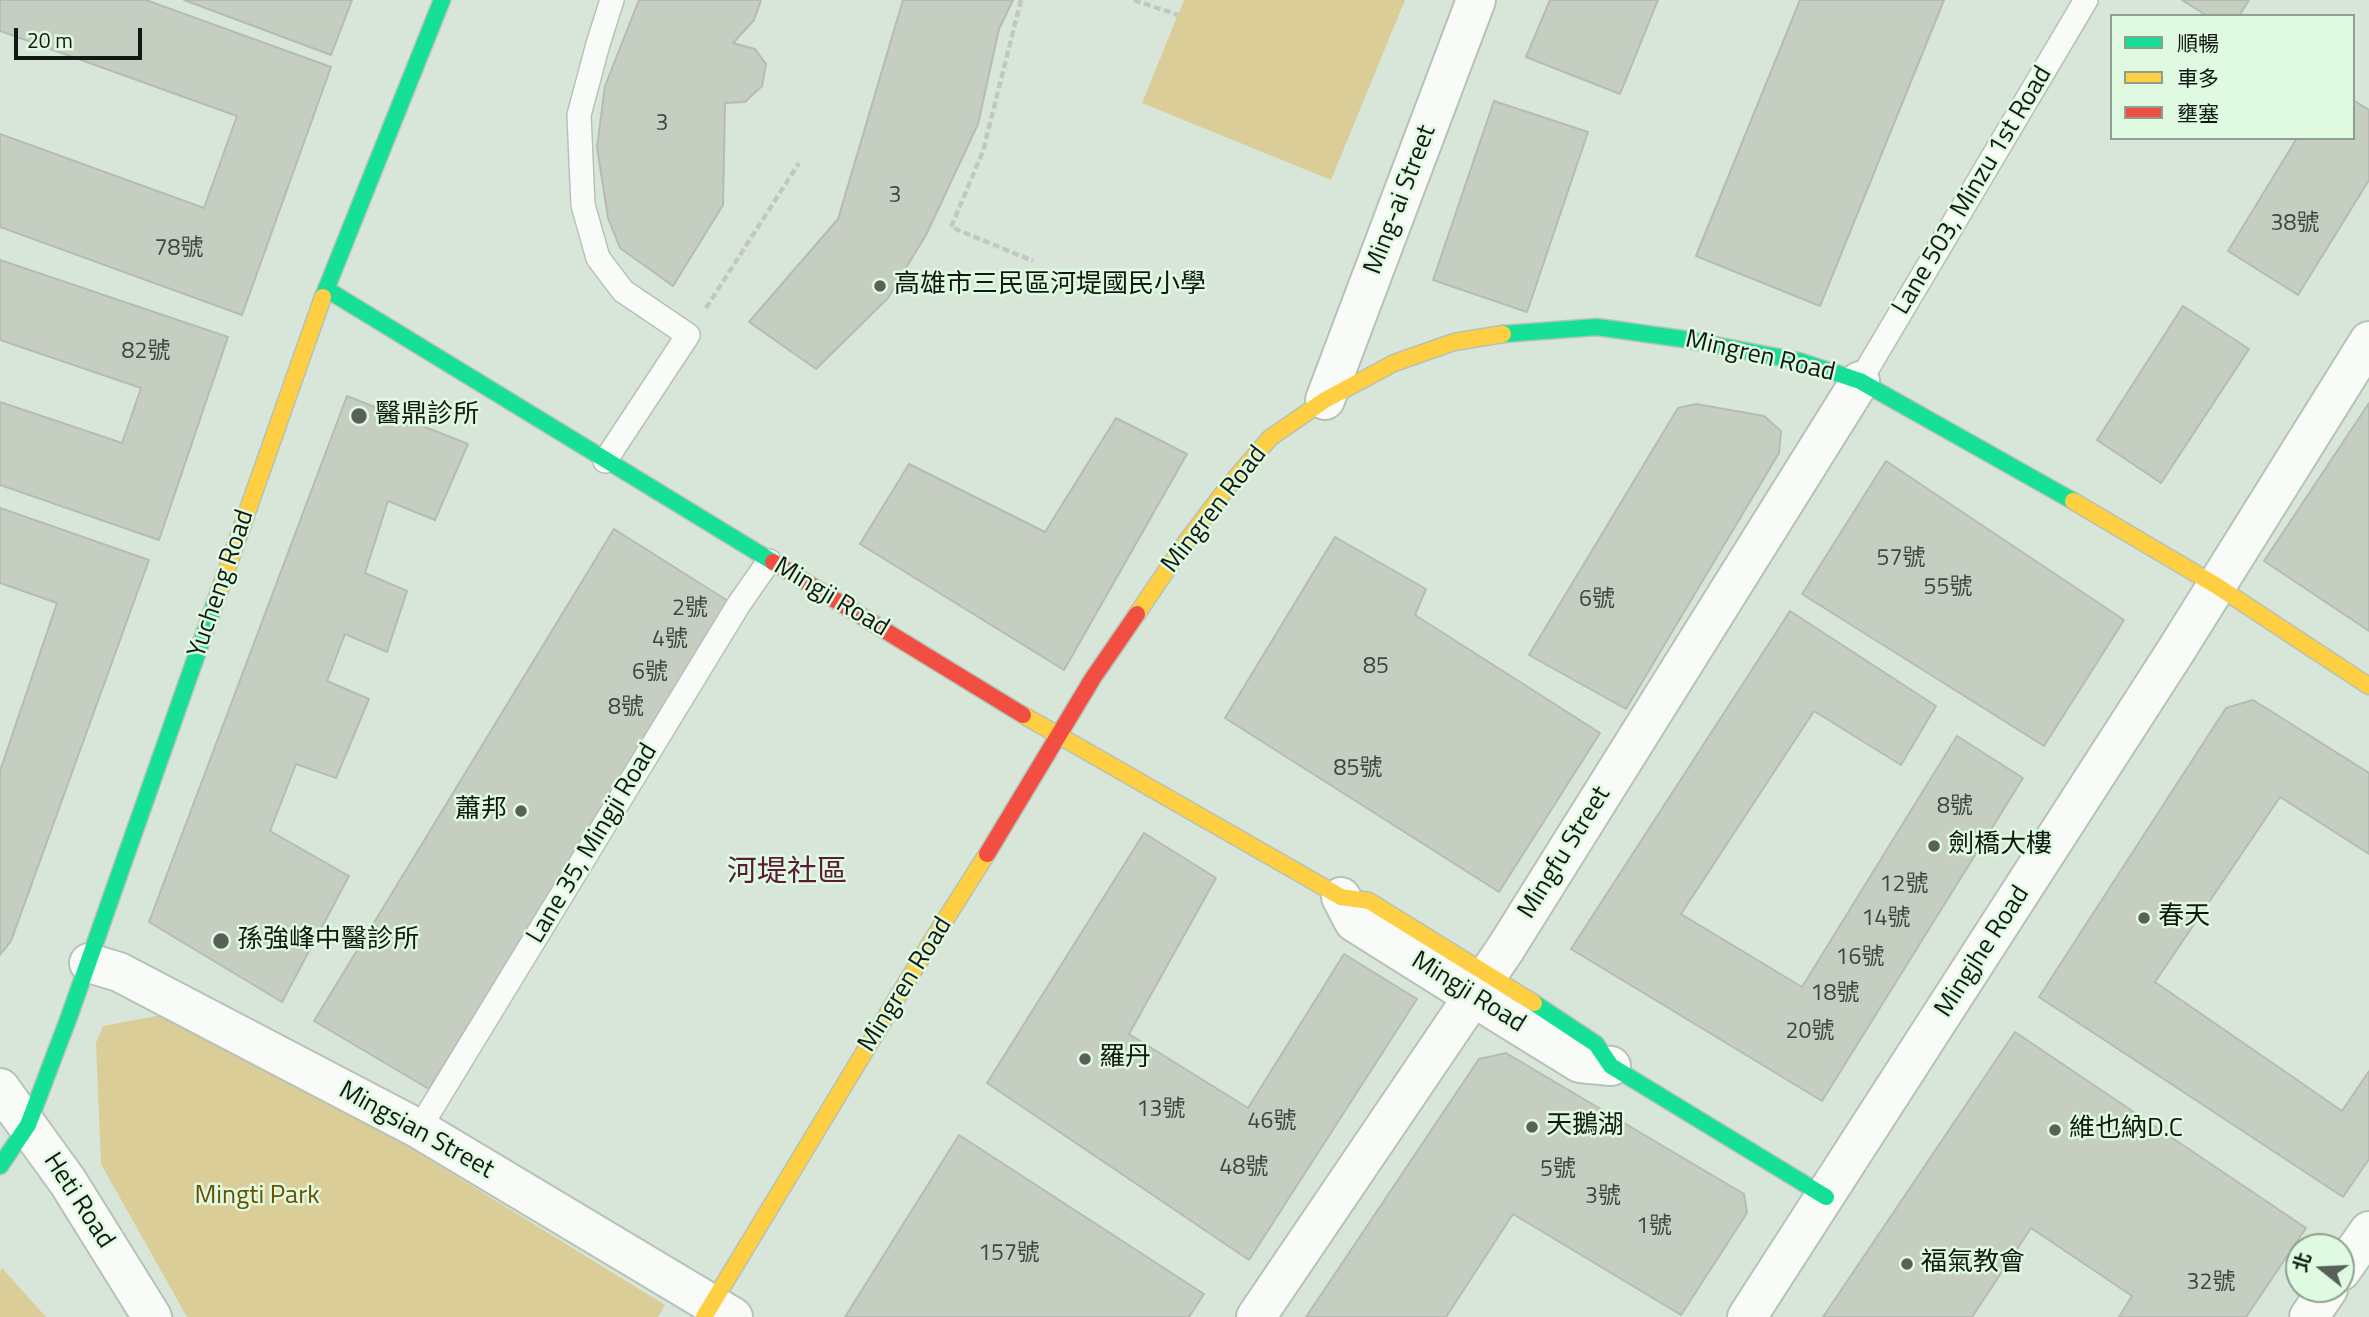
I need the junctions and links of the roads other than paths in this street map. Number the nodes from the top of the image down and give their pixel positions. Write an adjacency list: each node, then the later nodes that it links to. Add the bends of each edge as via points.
1 (442, 0): 5 (street, Yucheng Road)
2 (612, 0): 9 (lane, via 579,115 583,205 598,258 624,291 688,335)
3 (1476, 0): 8 (street, Ming-ai Street)
4 (2086, 0): 7 (lane, Lane 503, Minzu 1st Road)
5 (326, 289): 9 (street, Mingji Road); 15 (street, Yucheng Road)
6 (2369, 341): 11 (street)
7 (1860, 381): 8 (street, Mingren Road, via 1800,361 1597,327 1518,331 1454,342 1394,363); 11 (street, Mingren Road); 16 (street, Mingfu Street)
8 (1325, 400): 13 (street, Mingren Road, via 1270,438 1227,488 1178,552)
9 (606, 461): 10 (street, Mingji Road)
10 (769, 561): 13 (street, Mingji Road); 20 (lane, Lane 35, Mingji Road)
11 (2217, 586): 12 (street, Mingren Road); 22 (street, Mingjhe Road)
12 (2369, 686)
13 (1058, 736): 14 (street, Mingji Road); 25 (street, Mingren Road)
14 (1341, 897): 16 (street, Mingji Road, via 1354,922)
15 (89, 962): 19 (street, Yucheng Road); 20 (street, Mingsian Street, via 119,972)
16 (1480, 986): 17 (street, Mingji Road, via 1580,1063); 27 (street, Mingfu Street)
17 (1611, 1066): 22 (street, Mingji Road)
18 (0, 1088): 19 (street, Heti Road)
19 (28, 1125): 21 (street, Yucheng Road); 26 (street, Heti Road)
20 (419, 1129): 25 (street, Mingsian Street)
21 (0, 1166)
22 (1826, 1197): 28 (street, Mingjhe Road)
23 (2369, 1231): 24 (street)
24 (2355, 1251)
25 (716, 1313)
26 (152, 1317)
27 (1256, 1317)
28 (1747, 1317)

